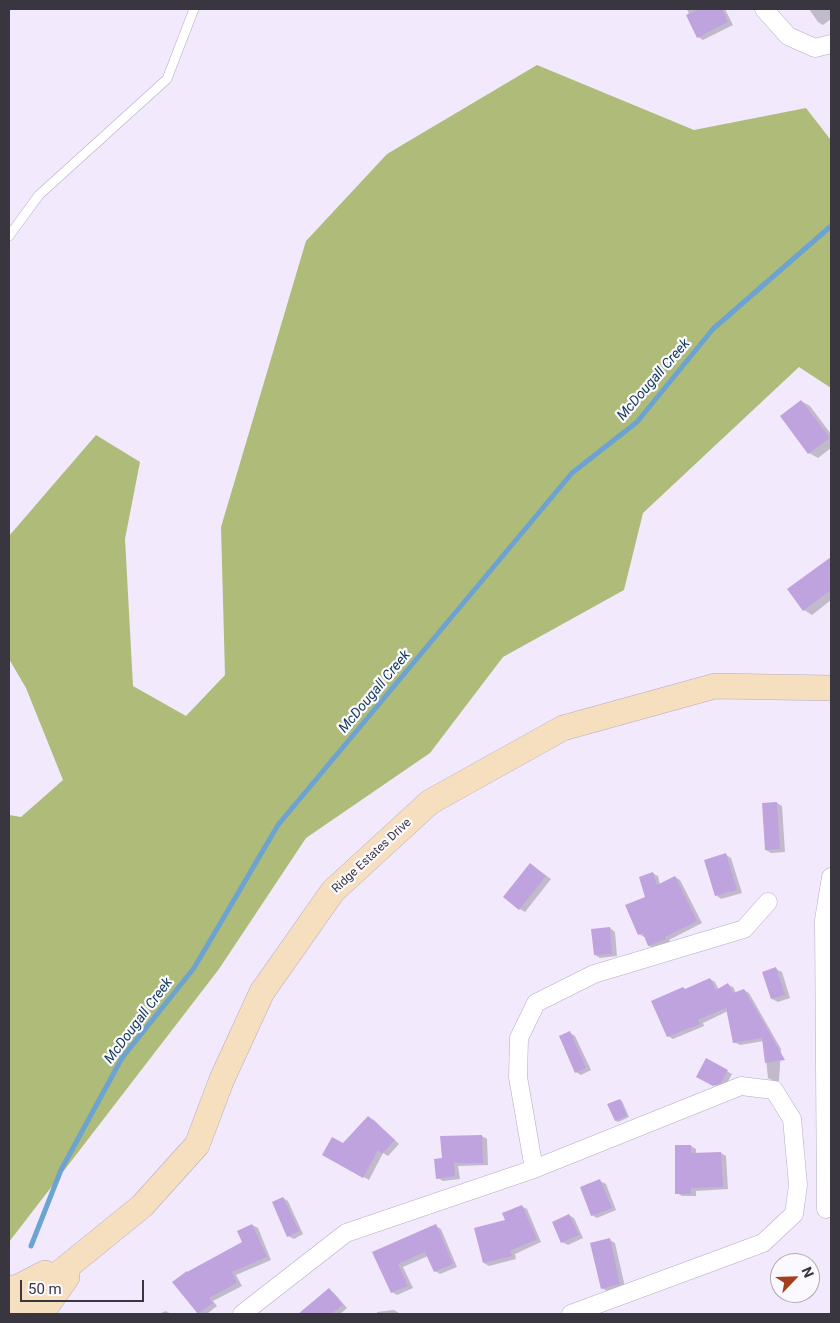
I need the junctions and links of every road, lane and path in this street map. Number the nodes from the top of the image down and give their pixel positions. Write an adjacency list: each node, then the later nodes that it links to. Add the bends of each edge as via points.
1 (194, 9): 4 (lane, via 167,79 39,195)
2 (764, 9): 3 (street, via 788,36 815,48)
3 (831, 44)
4 (9, 236)
5 (831, 688): 10 (street, Ridge Estates Drive, via 715,686 563,728 430,802 333,891 262,992 222,1079 198,1145 142,1206)
6 (831, 877): 9 (street, via 824,920)
7 (768, 902): 8 (street, via 744,929 594,974 536,1003 519,1038 518,1077)
8 (534, 1169): 14 (street, via 346,1233); 15 (street, via 741,1086 774,1090 792,1119 798,1185 794,1214 762,1243)
9 (826, 1209)
10 (82, 1254): 11 (street); 12 (street, Ridge Estates Drive); 13 (street)
11 (9, 1289)
12 (9, 1314)
13 (43, 1314)
14 (242, 1314)
15 (571, 1314)

